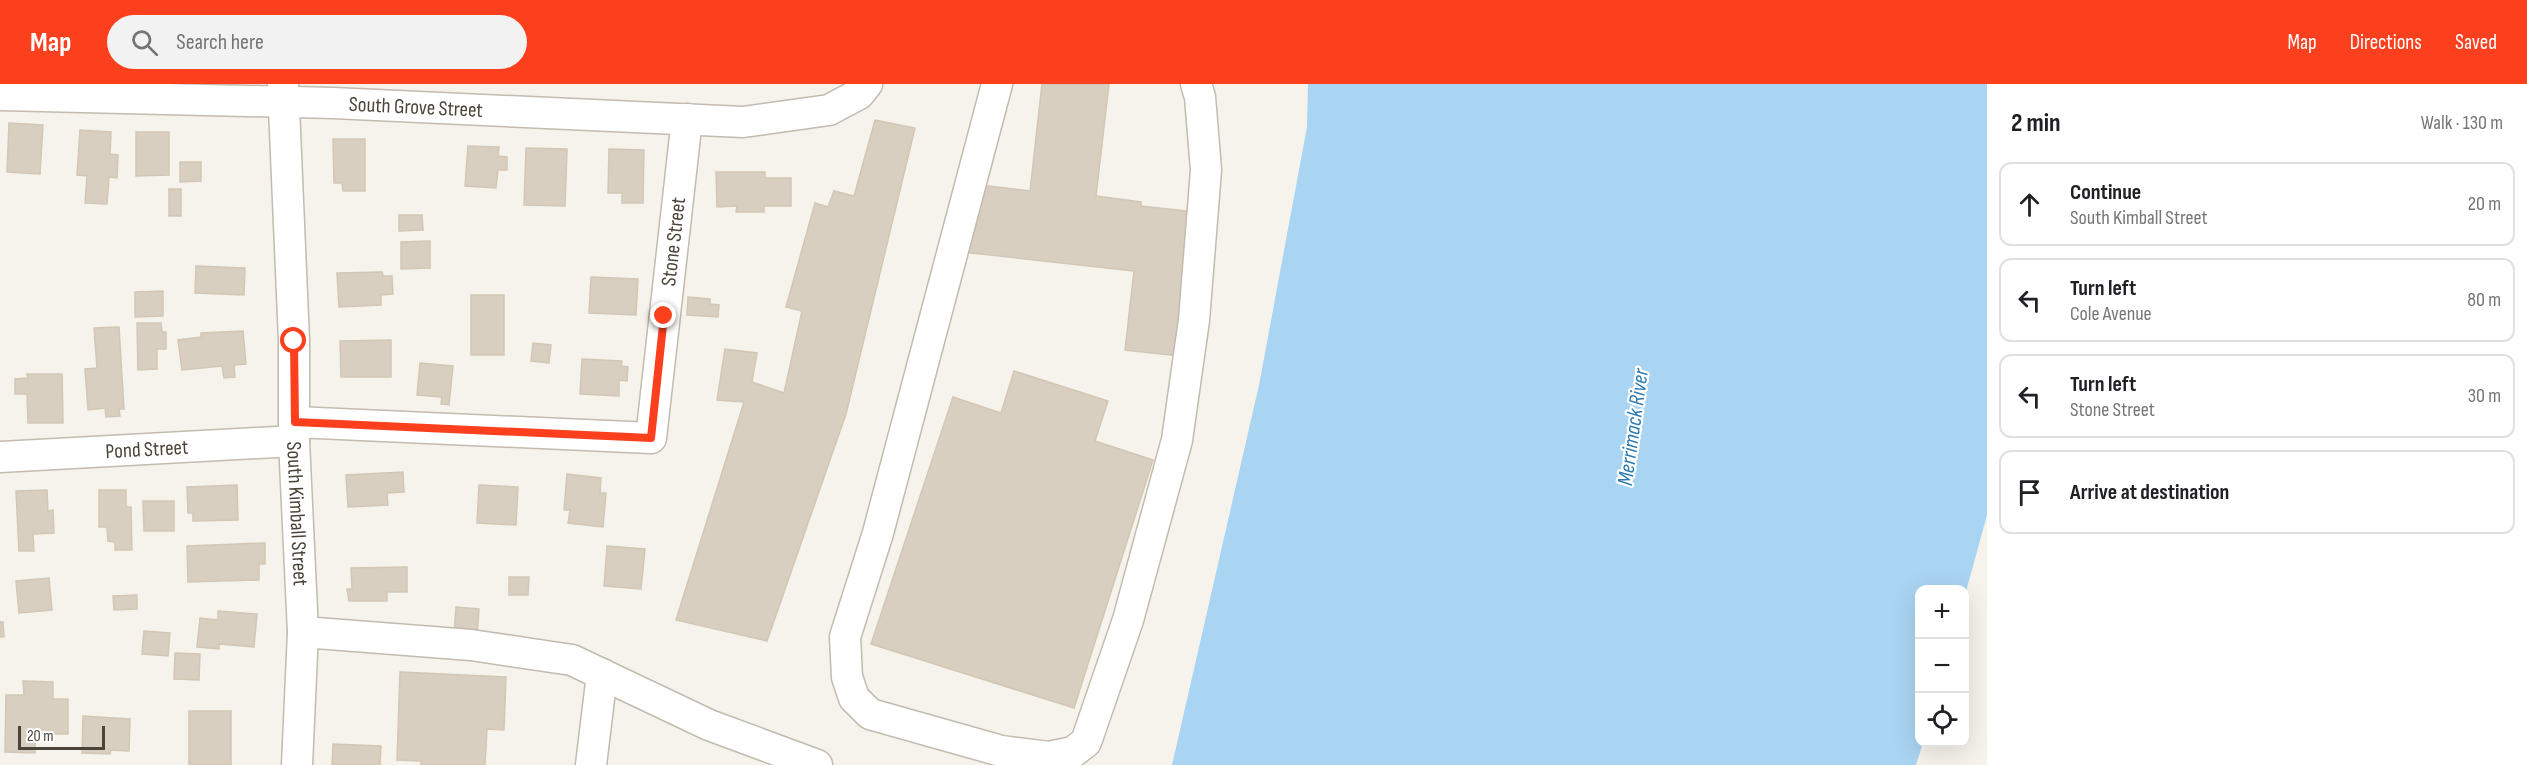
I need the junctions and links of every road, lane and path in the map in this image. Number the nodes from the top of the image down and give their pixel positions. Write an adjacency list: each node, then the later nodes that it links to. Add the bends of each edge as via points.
1 (867, 84): 6 (street, South Grove Street, via 859,94 829,110 743,122)
2 (997, 84): 3 (street, via 878,533 845,637 847,677 854,698 870,714 1000,751 1049,757 1073,752 1086,742 1128,620 1177,440 1194,320 1206,170)
3 (1196, 84)
4 (284, 93): 5 (street, South Grove Street); 6 (street, South Grove Street); 7 (street, South Kimball Street)
5 (0, 95)
6 (687, 119): 8 (street, Stone Street)
7 (295, 431): 8 (street, Pond Street); 9 (street, Pond Street); 10 (street, South Kimball Street)
8 (651, 438)
9 (0, 458)
10 (303, 632): 11 (street, via 471,645 572,660); 12 (street, South Kimball Street)
11 (602, 674): 13 (street); 14 (street, via 709,725)
12 (297, 765)
13 (591, 765)
14 (817, 765)

